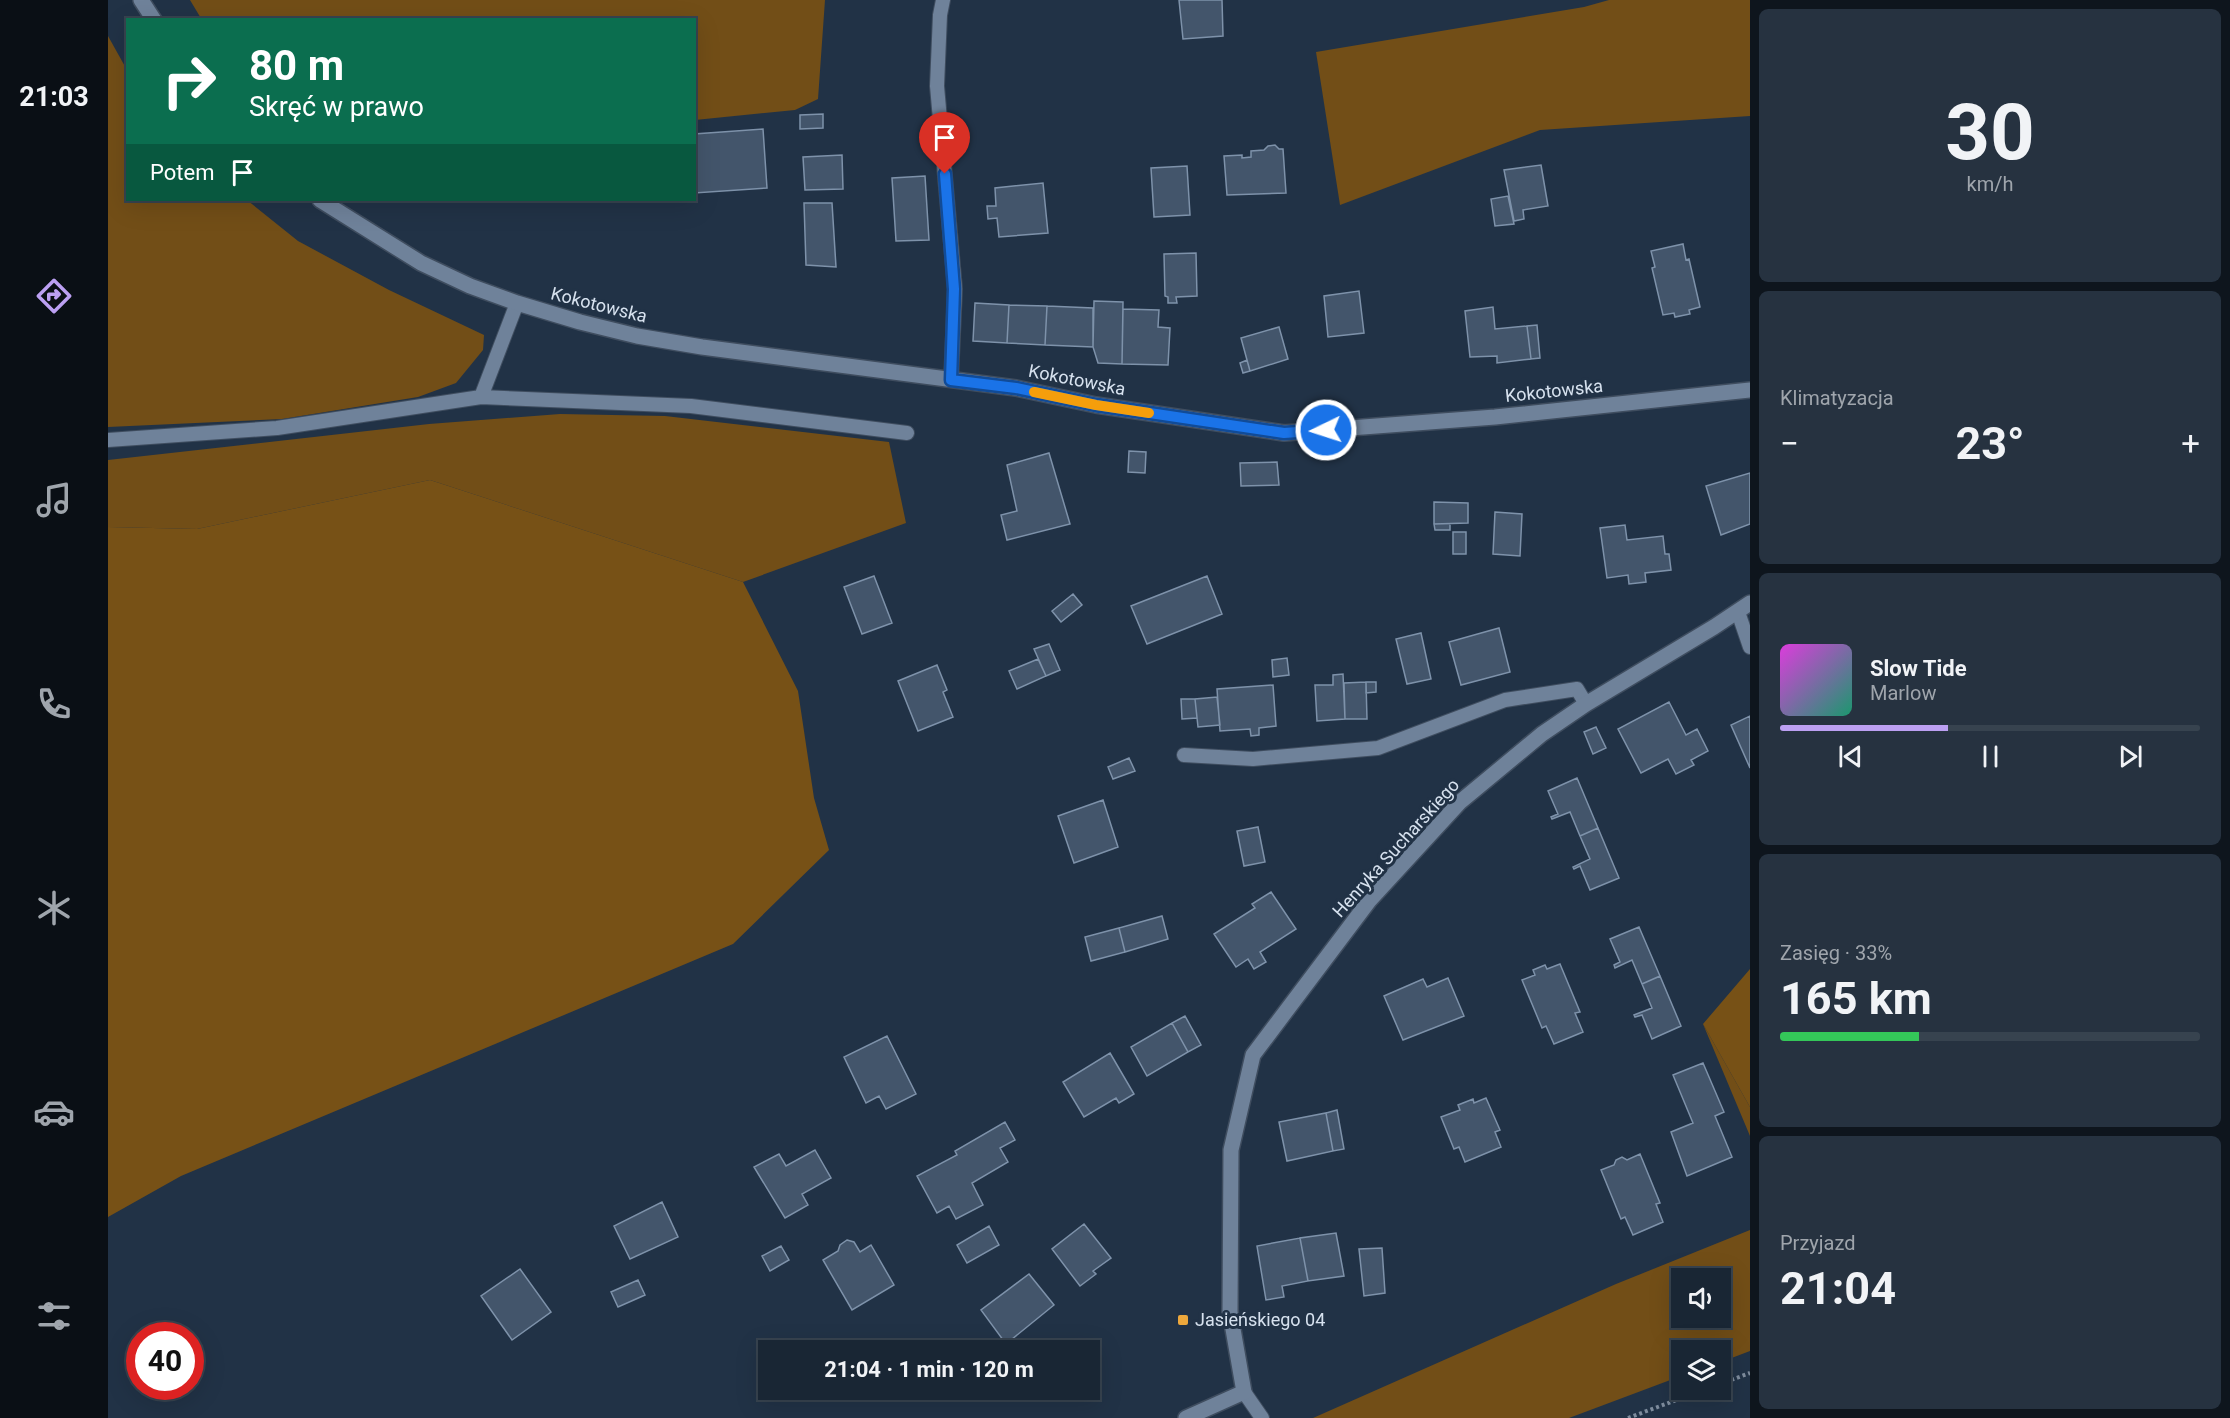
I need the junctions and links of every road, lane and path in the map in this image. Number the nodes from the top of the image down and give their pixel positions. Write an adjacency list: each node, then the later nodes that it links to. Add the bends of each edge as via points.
1 (141, 0): 3 (street)
2 (943, 0): 6 (lane, via 937,86 954,289)
3 (153, 18)
4 (322, 201): 5 (street, Kokotowska, via 421,263)
5 (517, 303): 6 (street, Kokotowska, via 659,340); 8 (lane)
6 (951, 380): 7 (street, Kokotowska, via 1284,433 1496,417)
7 (1750, 390)
8 (481, 397): 9 (lane, via 691,406); 10 (lane, via 277,428)
9 (907, 433)
10 (108, 440)
11 (1744, 607): 12 (lane); 13 (street, Henryka Sucharskiego)
12 (1750, 647)
13 (1586, 704): 14 (lane, via 1577,689 1505,700 1378,748 1253,759); 17 (street, Henryka Sucharskiego, via 1542,734 1460,802 1369,901 1253,1055 1231,1150 1230,1312)
14 (1184, 755)
15 (1750, 1373): 16 (path)
16 (1731, 1380)
17 (1244, 1392): 19 (street); 20 (lane)
18 (1676, 1400): 21 (path)
19 (1186, 1418)
20 (1262, 1418)
21 (1628, 1418)

